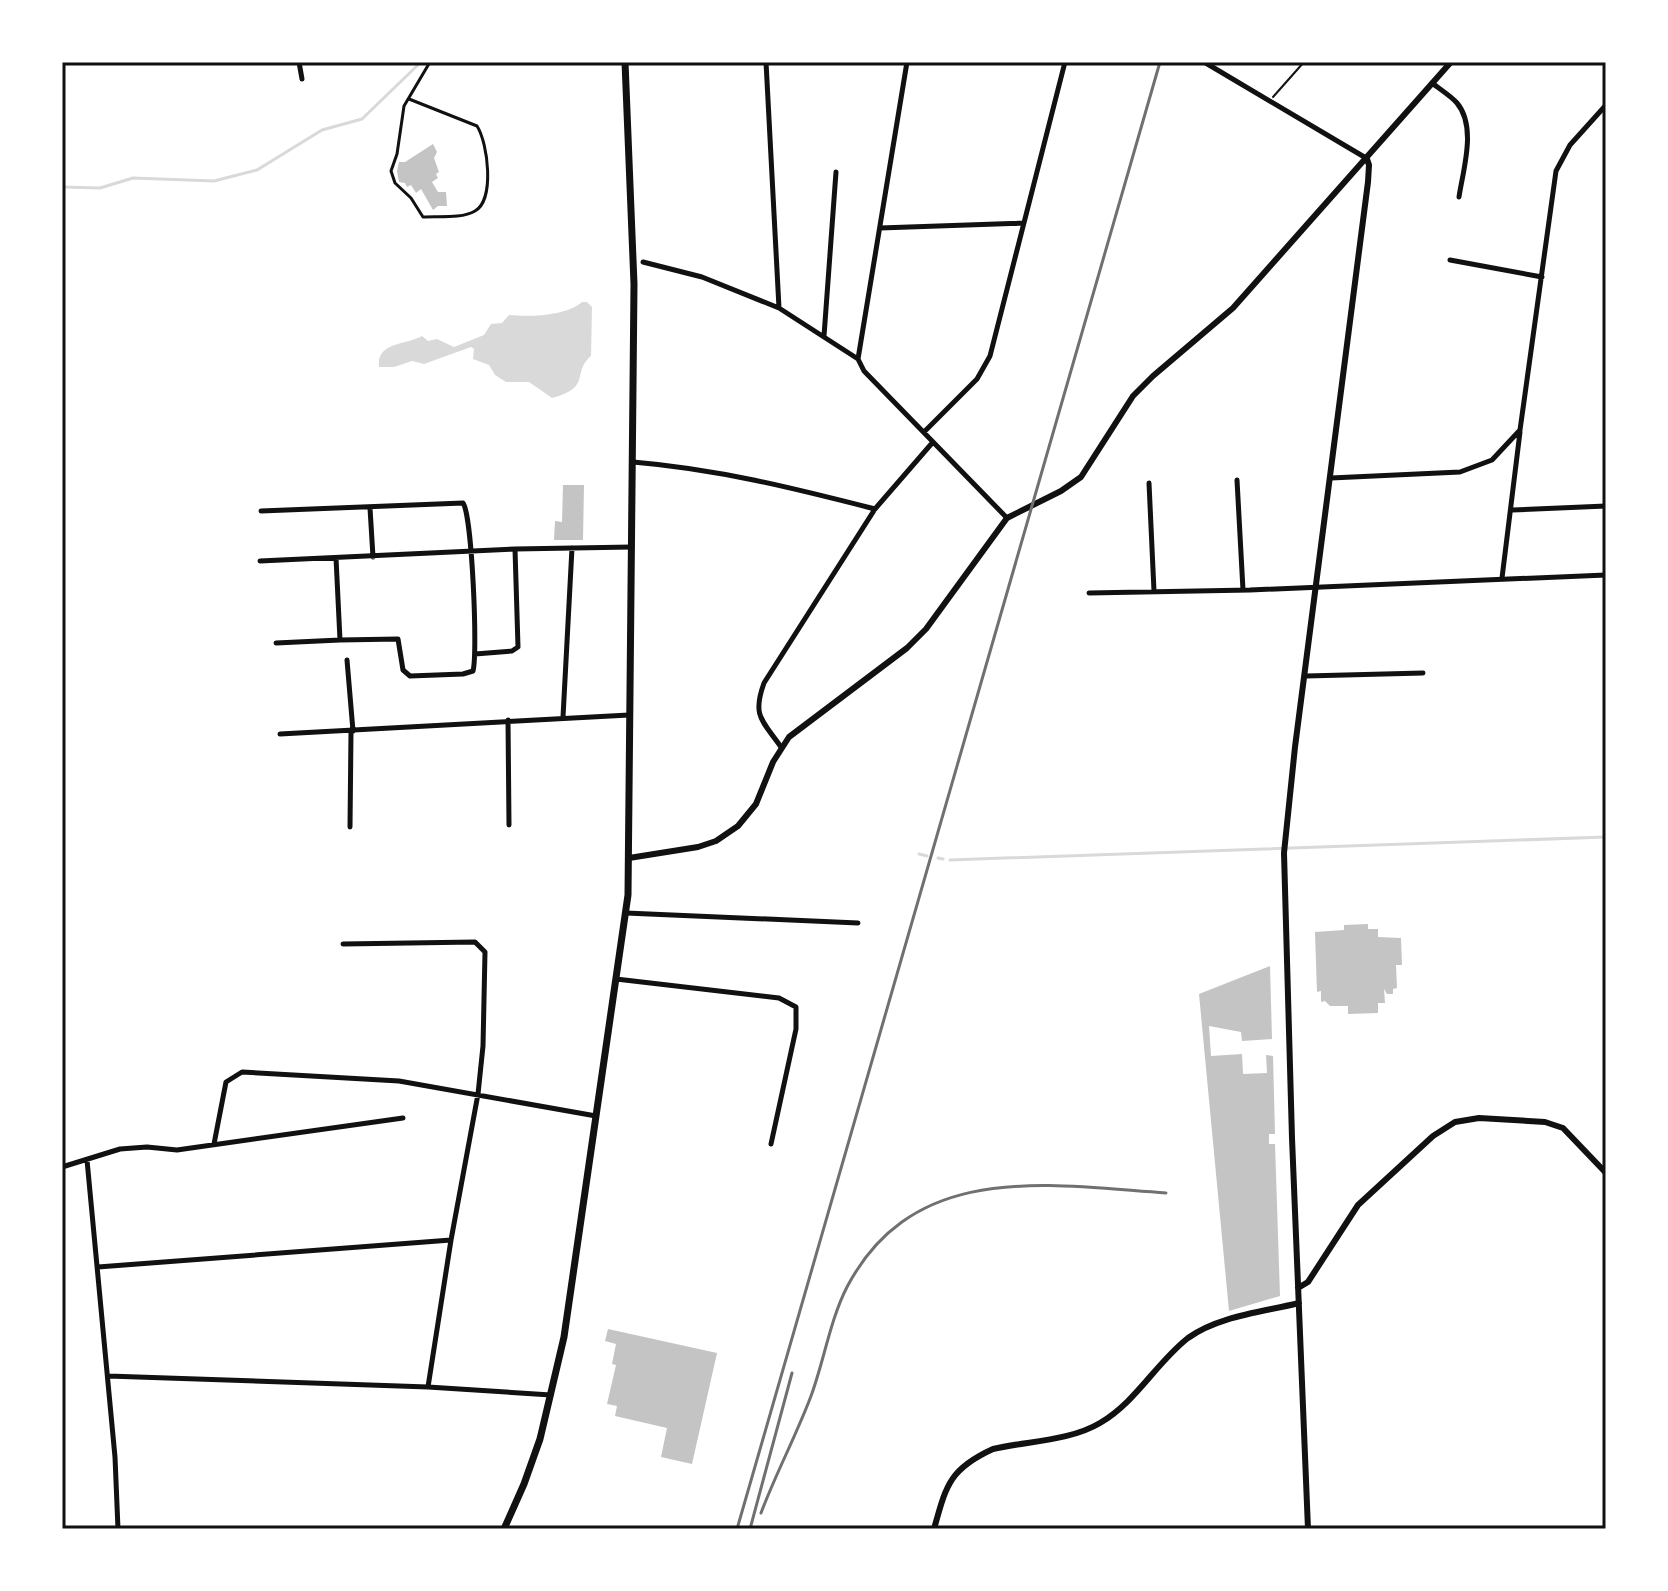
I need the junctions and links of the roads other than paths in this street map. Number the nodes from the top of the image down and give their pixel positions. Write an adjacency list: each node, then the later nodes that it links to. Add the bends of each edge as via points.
1 (299, 62): 9 (street)
2 (430, 62): 11 (lane)
3 (625, 62): 27 (main road, via 634,222)
4 (766, 62): 21 (street)
5 (907, 62): 17 (street)
6 (1065, 62): 16 (street)
7 (1204, 62): 13 (street)
8 (1451, 62): 10 (street)
9 (302, 79)
10 (1432, 83): 13 (street); 15 (street, via 1464,113 1467,140)
11 (409, 99): 11 (lane, via 391,171 395,183 423,217 476,211 485,200 488,171 483,135 477,126)
12 (1606, 105): 20 (street, via 1562,156 1556,171)
13 (1367, 159): 28 (street); 36 (street, via 1233,308 1143,385 1081,477)
14 (836, 172): 22 (street)
15 (1459, 197)
16 (1023, 223): 17 (street); 25 (street, via 985,369)
17 (880, 228): 23 (street)
18 (1450, 260): 20 (street)
19 (643, 262): 21 (street, via 702,277)
20 (1542, 277): 24 (street)
21 (779, 308): 22 (street)
22 (824, 337): 23 (street)
23 (858, 359): 25 (street)
24 (1520, 430): 28 (street, via 1492,460 1460,472); 34 (street)
25 (924, 432): 26 (street)
26 (933, 442): 33 (street); 36 (street)
27 (633, 462): 33 (street, via 701,468); 37 (main road)
28 (1331, 478): 46 (street)
29 (1237, 480): 47 (street)
30 (1149, 483): 48 (street)
31 (1606, 506): 34 (street)
32 (370, 508): 35 (street); 40 (street, via 463,503); 41 (street)
33 (875, 509): 61 (street, via 764,683 757,708)
34 (1512, 510): 45 (street)
35 (261, 511)
36 (1007, 518): 61 (street, via 916,638)
37 (632, 547): 38 (street); 56 (main road)
38 (572, 548): 39 (street); 57 (street)
39 (515, 549): 40 (street); 52 (street, via 518,647)
40 (471, 552): 41 (street); 52 (street)
41 (373, 557): 42 (street)
42 (336, 558): 43 (street); 50 (street)
43 (260, 561)
44 (1606, 575): 45 (street)
45 (1502, 578): 46 (street)
46 (1317, 587): 47 (street); 55 (street)
47 (1243, 590): 48 (street)
48 (1154, 591): 49 (street)
49 (1089, 593)
50 (340, 640): 51 (street); 52 (street, via 398,639 403,670 410,676 470,673)
51 (276, 643)
52 (475, 654)
53 (347, 660): 59 (street)
54 (1423, 673): 55 (street)
55 (1306, 676): 79 (street, via 1284,849)
56 (630, 715): 57 (street); 64 (main road)
57 (563, 717): 58 (street)
58 (508, 720): 59 (street); 62 (street)
59 (352, 732): 60 (street); 63 (street)
60 (280, 734)
61 (781, 747): 64 (street, via 756,804 729,834 698,847)
62 (509, 825)
63 (350, 827)
64 (629, 858): 65 (main road)
65 (626, 913): 66 (street); 68 (main road)
66 (858, 923)
67 (343, 944): 69 (street, via 475,942 484,949)
68 (616, 979): 70 (main road); 73 (street, via 779,998 796,1007)
69 (478, 1094): 70 (street); 72 (street, via 399,1081 242,1072 226,1082); 77 (street)
70 (596, 1116): 83 (main road)
71 (403, 1118): 72 (street)
72 (214, 1144): 74 (street, via 177,1150 120,1149)
73 (771, 1144)
74 (87, 1160): 75 (street); 78 (street)
75 (62, 1167)
76 (1606, 1173): 79 (street, via 1563,1128 1545,1122 1462,1119 1433,1136 1358,1205 1308,1282)
77 (451, 1240): 78 (street); 82 (street)
78 (98, 1267): 81 (street)
79 (1298, 1288): 80 (street)
80 (1299, 1303): 86 (street, via 1195,1333 1111,1416 1092,1427 979,1455 950,1481); 87 (street)
81 (108, 1376): 82 (street); 84 (street)
82 (428, 1387): 83 (street)
83 (552, 1395): 85 (main road, via 531,1466)
84 (118, 1529)
85 (504, 1529)
86 (934, 1529)
87 (1308, 1529)

